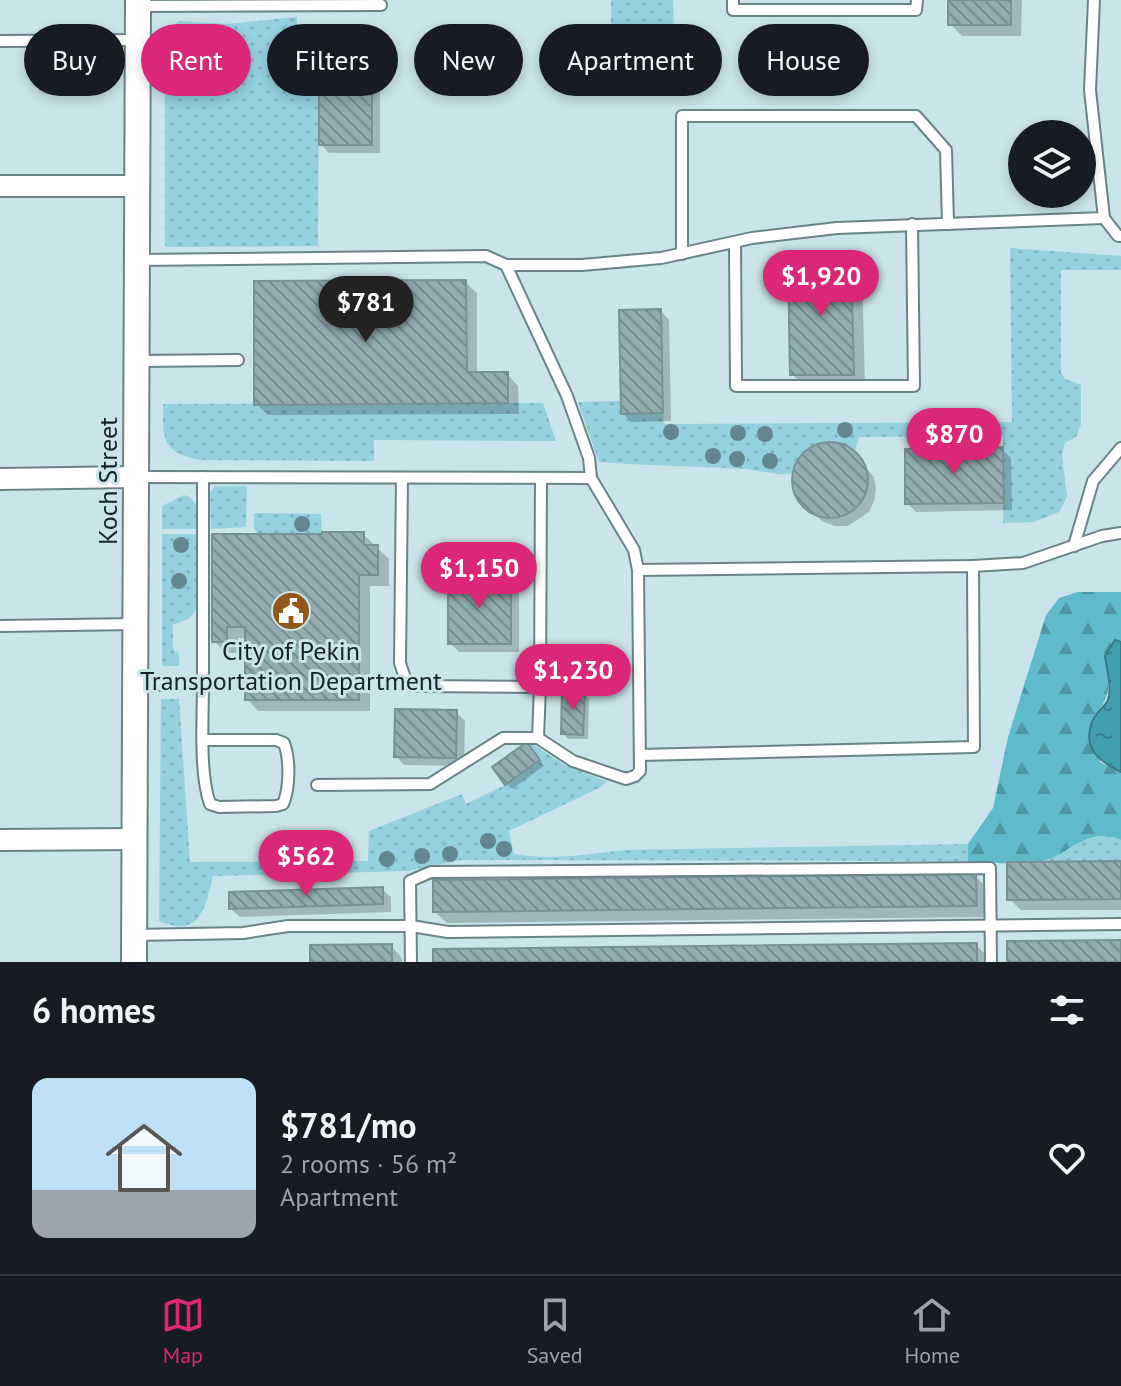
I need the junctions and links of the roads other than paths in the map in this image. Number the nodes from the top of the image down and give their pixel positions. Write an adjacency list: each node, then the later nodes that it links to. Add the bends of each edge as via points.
1 (733, 0): 2 (lane, via 733,10 916,10)
2 (917, 0)
3 (1094, 0): 10 (lane, via 1090,90)
4 (138, 3): 5 (lane); 6 (street, Koch Street)
5 (381, 5)
6 (138, 40): 7 (lane); 9 (street, Koch Street)
7 (0, 41)
8 (0, 186): 9 (street)
9 (138, 186): 16 (street, Koch Street)
10 (1104, 218): 12 (lane); 13 (lane)
11 (912, 224): 12 (lane); 14 (lane); 14 (lane, via 914,386 736,386)
12 (948, 224): 15 (lane, via 946,150 916,116 682,116)
13 (1121, 236)
14 (735, 242): 15 (lane)
15 (682, 254): 17 (lane, via 582,265)
16 (137, 260): 17 (lane, via 486,256); 19 (street, Koch Street)
17 (506, 265): 25 (lane, via 567,396)
18 (238, 360): 19 (lane)
19 (136, 361): 21 (street, Koch Street)
20 (1121, 448): 28 (lane, via 1093,481)
21 (135, 477): 22 (lane); 26 (street); 31 (street, Koch Street)
22 (203, 477): 23 (lane); 33 (lane)
23 (402, 478): 24 (lane); 35 (lane, via 400,663 406,681 419,686)
24 (541, 478): 25 (lane); 35 (lane)
25 (591, 478): 30 (lane, via 634,550)
26 (0, 479)
27 (1121, 533): 28 (lane)
28 (1074, 546): 29 (lane, via 1023,563)
29 (973, 566): 30 (lane); 38 (lane, via 974,747)
30 (638, 570): 38 (lane)
31 (135, 624): 32 (lane); 34 (street, Koch Street)
32 (0, 626)
33 (203, 684): 34 (lane); 37 (lane)
34 (135, 685): 40 (street, Koch Street)
35 (540, 687): 36 (lane)
36 (538, 738): 38 (lane, via 573,761 626,779 640,771); 39 (lane, via 503,738 430,784)
37 (204, 740): 37 (lane, via 210,804 283,804 284,743)
38 (640, 755)
39 (317, 785)
40 (135, 839): 41 (street); 45 (street, Koch Street)
41 (0, 840)
42 (1121, 924): 43 (lane)
43 (990, 925): 44 (lane, via 448,932); 44 (lane, via 990,868 974,868 431,872 410,881); 48 (lane)
44 (411, 926): 45 (lane); 47 (lane)
45 (134, 935): 46 (street, Koch Street)
46 (134, 962)
47 (411, 962)
48 (991, 962)

